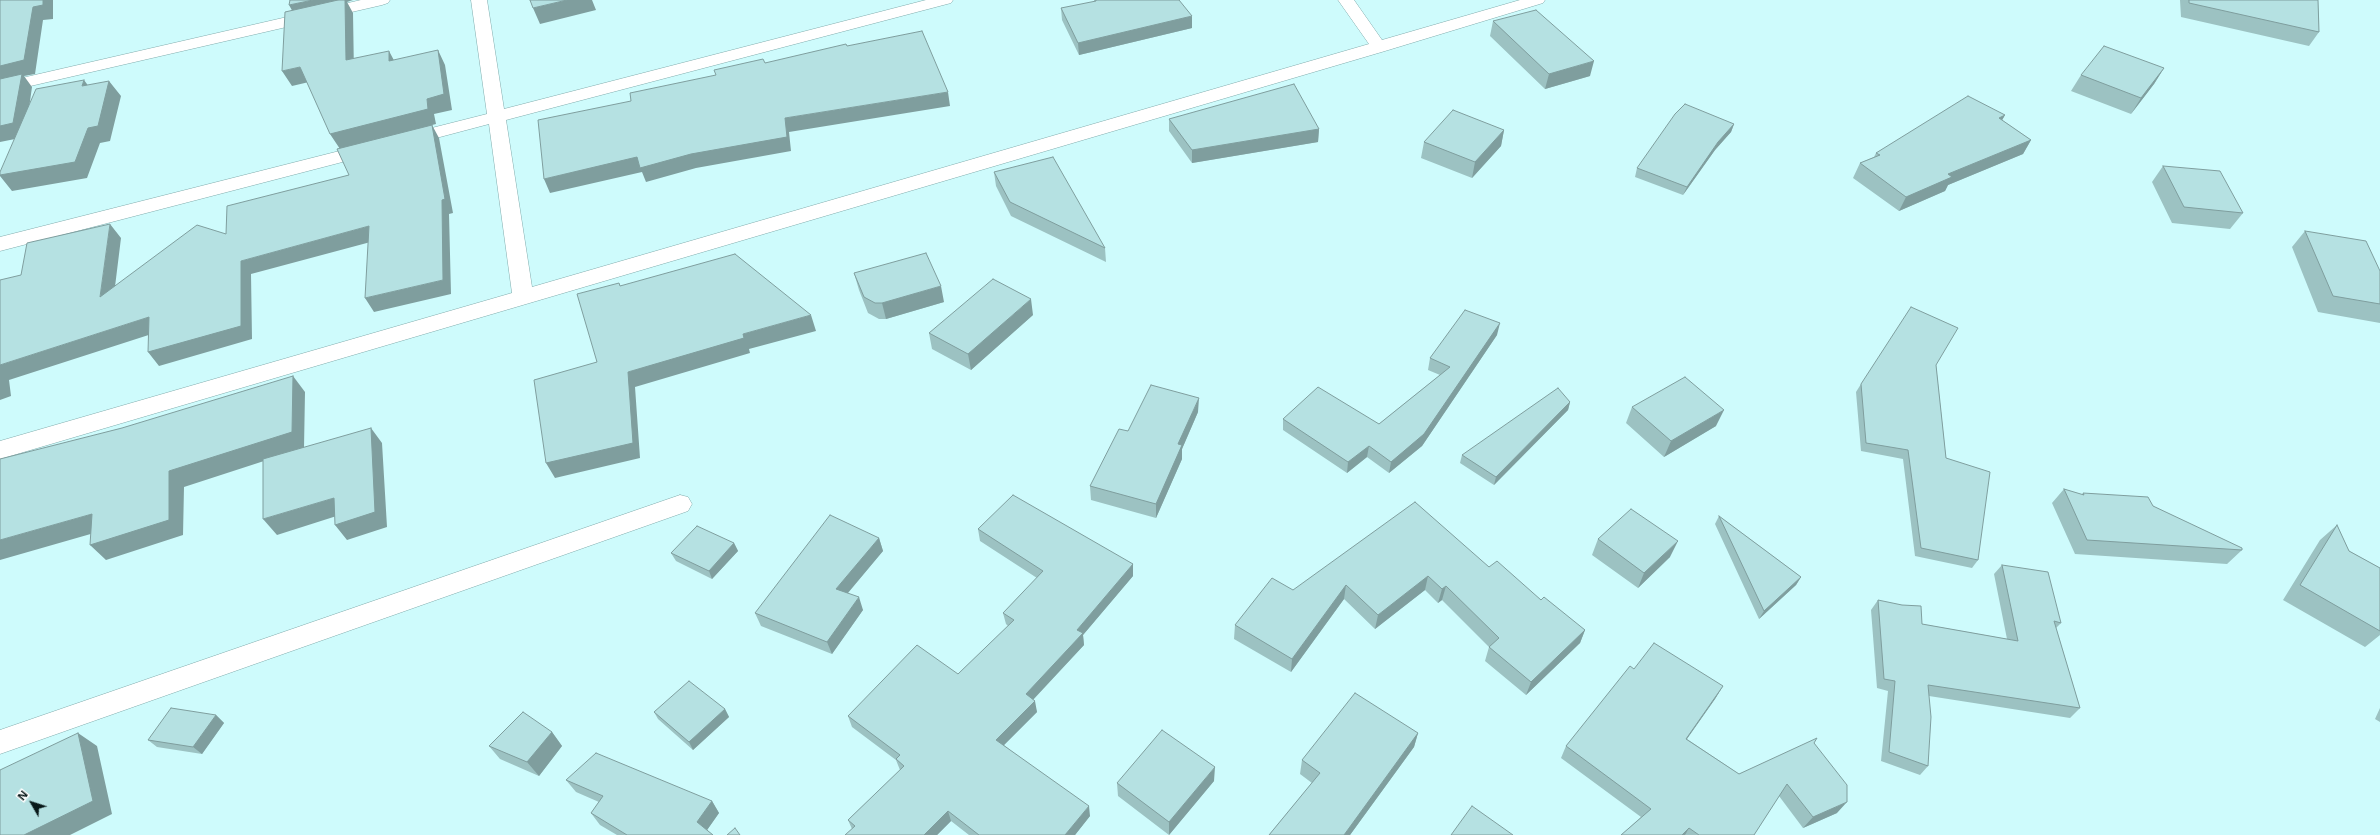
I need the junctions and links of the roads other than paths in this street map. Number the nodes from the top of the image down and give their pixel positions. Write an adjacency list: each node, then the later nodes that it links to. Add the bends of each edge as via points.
1 (382, 0): 7 (street)
2 (479, 0): 8 (street)
3 (945, 0): 8 (street)
4 (1346, 0): 6 (street)
5 (1537, 0): 6 (street)
6 (1379, 47): 10 (street)
7 (0, 88)
8 (497, 117): 9 (street); 10 (street)
9 (0, 244)
10 (523, 297): 11 (street)
11 (0, 450)
12 (680, 504): 13 (street)
13 (0, 742)

